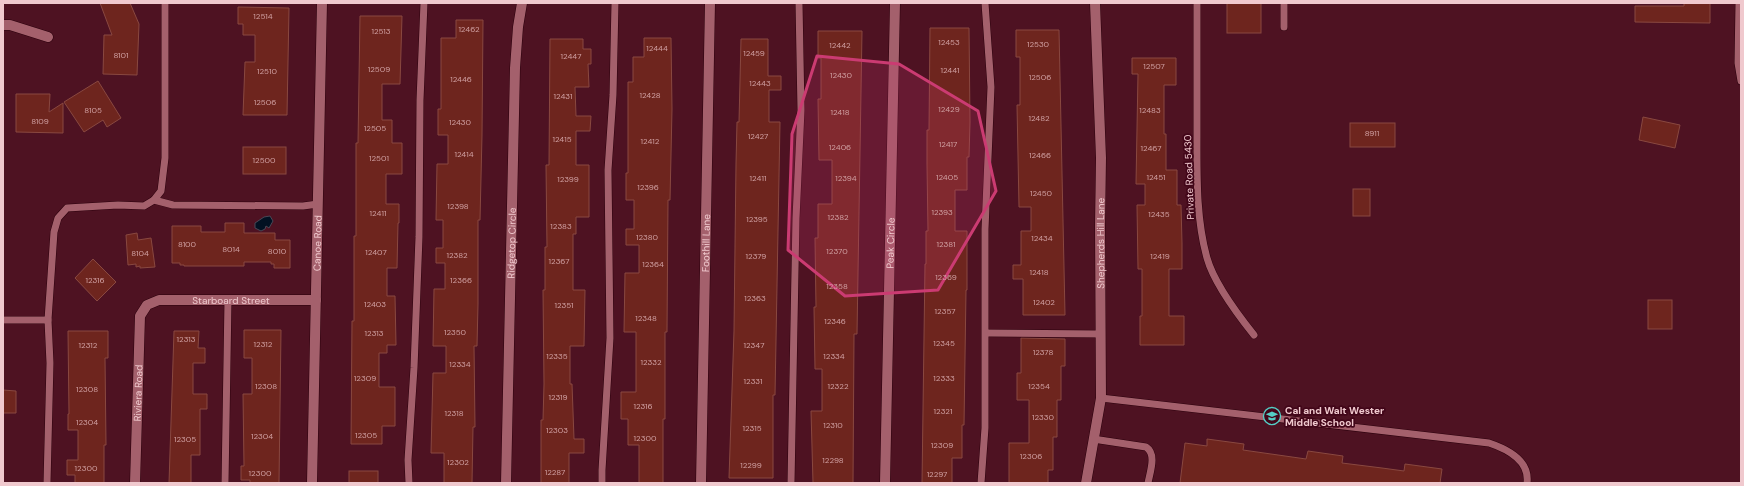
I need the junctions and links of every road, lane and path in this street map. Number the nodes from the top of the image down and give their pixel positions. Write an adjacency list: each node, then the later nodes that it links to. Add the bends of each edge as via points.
1 (165, 3): 18 (lane, via 165,158 161,191)
2 (322, 3): 19 (street, Canoe Road)
3 (424, 3): 34 (lane, via 419,245)
4 (522, 3): 35 (street, Ridgetop Circle, via 515,68)
5 (615, 3): 36 (lane, via 608,170 610,338)
6 (710, 3): 37 (street, Foothill Lane)
7 (799, 3): 38 (lane, via 801,110 796,218)
8 (895, 3): 39 (street, Peak Circle)
9 (985, 3): 25 (lane, via 991,87 985,229)
10 (1095, 3): 26 (street, Shepherds Hill Lane, via 1102,158)
11 (1197, 3): 27 (lane, Private Road 5430, via 1198,195 1202,234 1207,259 1235,312)
12 (1284, 3): 15 (lane)
13 (1739, 3): 17 (lane, via 1738,63)
14 (3, 25): 16 (street)
15 (1284, 27)
16 (48, 37)
17 (1741, 81)
18 (154, 200): 19 (lane, via 173,204); 24 (lane, via 144,206 118,204 66,208 58,218 54,232)
19 (318, 204): 21 (street, Canoe Road)
20 (228, 300): 21 (street, Starboard Street); 22 (street, Starboard Street, via 159,300); 32 (lane)
21 (316, 300): 33 (street, Canoe Road)
22 (147, 305): 31 (street, Riviera Road, via 140,316)
23 (3, 320): 24 (lane)
24 (48, 320): 30 (lane, via 50,362)
25 (986, 333): 26 (lane); 40 (lane, via 985,428)
26 (1100, 334): 28 (street, Shepherds Hill Lane)
27 (1254, 335)
28 (1101, 398): 29 (street, Shepherds Hill Lane); 43 (lane, via 1489,442 1507,450 1520,461 1527,471)
29 (1093, 439): 41 (street, Shepherds Hill Lane); 42 (lane, via 1146,447 1150,450 1152,455)
30 (47, 483)
31 (135, 483)
32 (225, 483)
33 (312, 483)
34 (409, 483)
35 (506, 483)
36 (602, 483)
37 (701, 483)
38 (791, 483)
39 (885, 483)
40 (981, 483)
41 (1086, 483)
42 (1148, 483)
43 (1527, 483)

